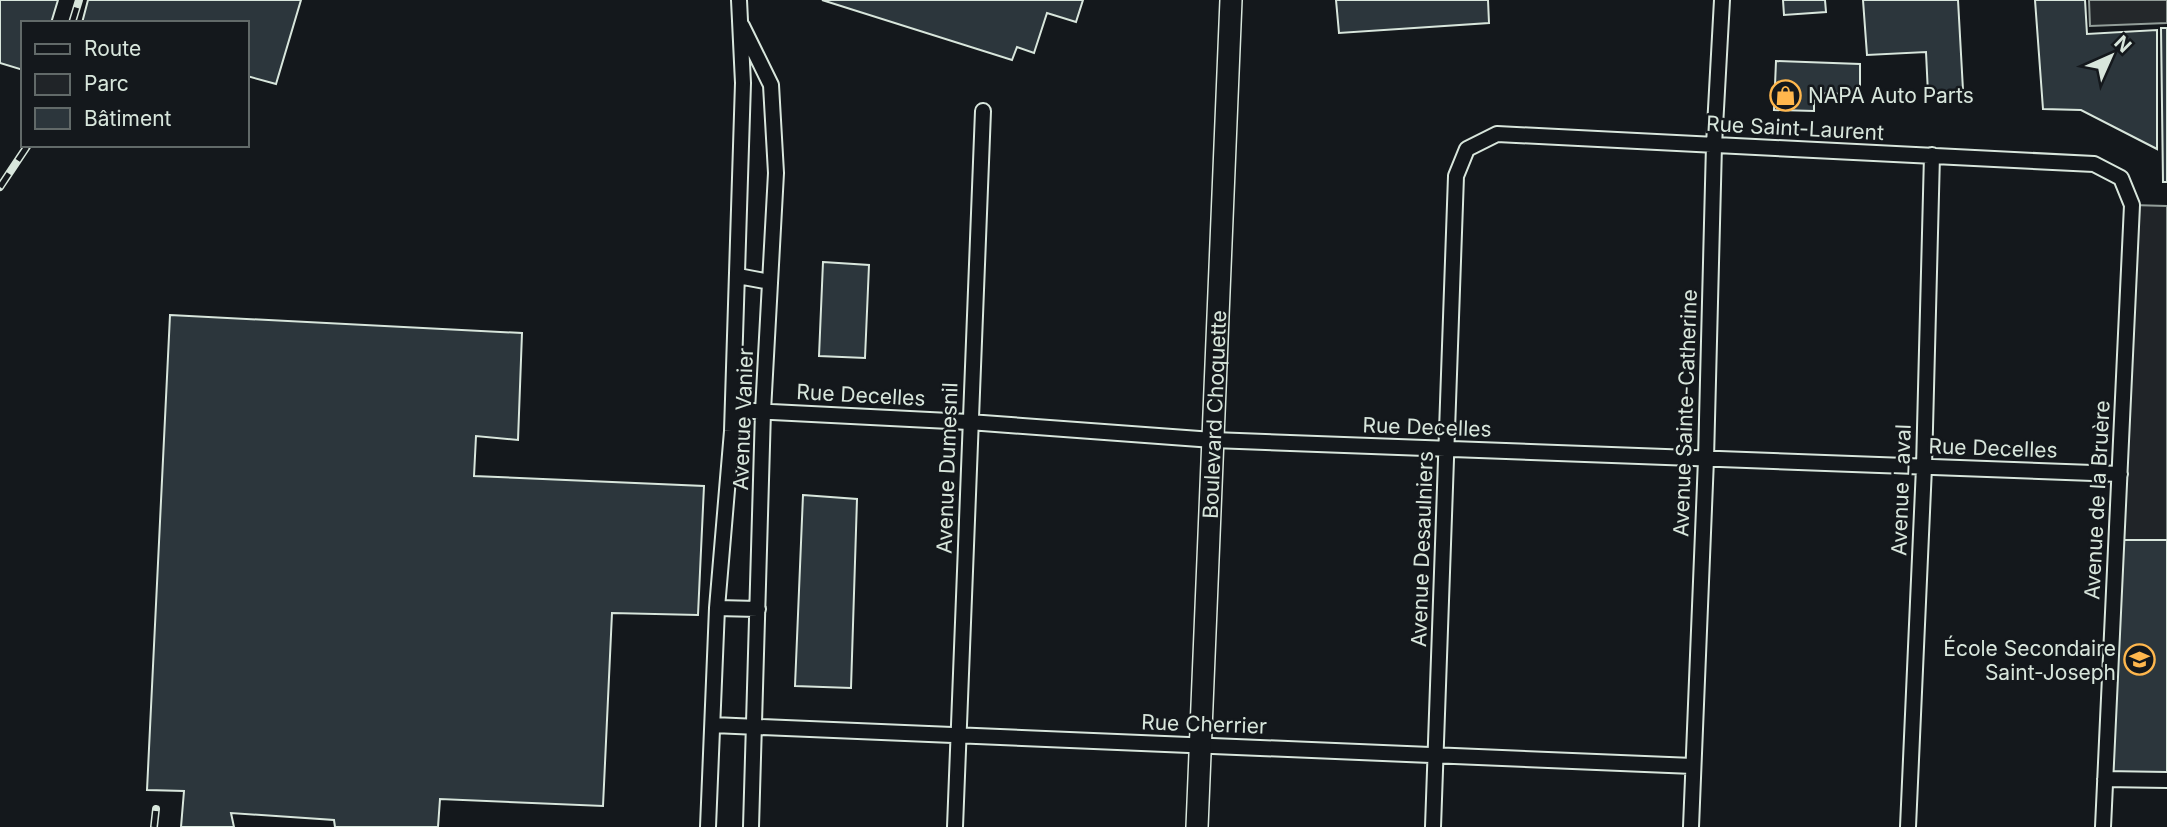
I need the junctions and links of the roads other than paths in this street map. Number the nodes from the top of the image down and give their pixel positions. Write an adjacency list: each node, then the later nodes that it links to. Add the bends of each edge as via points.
1 (739, 0): 4 (street, Avenue Vanier)
2 (1722, 0): 6 (street, Avenue Sainte-Catherine)
3 (1231, 5): 15 (main road, Boulevard Choquette)
4 (739, 21): 10 (street, Avenue Vanier, via 743,83); 11 (street, Avenue Vanier, via 771,85 776,173)
5 (983, 111): 14 (street, Avenue Dumesnil)
6 (1714, 145): 7 (street, Rue Saint-Laurent, via 1497,134); 8 (street, Rue Saint-Laurent); 17 (street, Avenue Sainte-Catherine)
7 (1467, 149): 16 (street, Avenue Desaulniers, via 1456,176)
8 (1933, 155): 9 (street, Rue Saint-Laurent, via 2094,164); 18 (street, Avenue Laval)
9 (2121, 178): 19 (street, Avenue de la Bruère, via 2132,205)
10 (738, 276): 11 (street); 12 (street, Avenue Vanier)
11 (770, 282): 13 (street, Avenue Vanier)
12 (733, 410): 13 (street, Rue Decelles); 20 (street, Avenue Vanier)
13 (763, 411): 14 (street, Rue Decelles); 21 (street, Avenue Vanier)
14 (969, 422): 15 (street, Rue Decelles); 24 (street, Avenue Dumesnil)
15 (1213, 440): 16 (street, Rue Decelles); 25 (main road, Boulevard Choquette)
16 (1446, 449): 17 (street, Rue Decelles); 26 (street, Avenue Desaulniers)
17 (1706, 459): 18 (street, Rue Decelles); 27 (street, Avenue Sainte-Catherine)
18 (1924, 467): 19 (street, Rue Decelles); 36 (street, Avenue Laval)
19 (2120, 474): 28 (street, Avenue de la Bruère)
20 (717, 608): 21 (street); 22 (street, Avenue Vanier)
21 (758, 609): 23 (street, Avenue Vanier)
22 (713, 726): 23 (street, Rue Cherrier); 30 (street, Avenue Vanier)
23 (755, 728): 24 (street, Rue Cherrier); 31 (street, Avenue Vanier)
24 (958, 735): 25 (street, Rue Cherrier); 32 (street, Avenue Dumesnil)
25 (1200, 744): 26 (street, Rue Cherrier); 33 (main road, Boulevard Choquette)
26 (1435, 754): 27 (street, Rue Cherrier); 34 (street, Avenue Desaulniers)
27 (1693, 766): 35 (street, Avenue Sainte-Catherine)
28 (2105, 779): 29 (street); 37 (street, Avenue de la Bruère)
29 (2167, 780)
30 (708, 827)
31 (751, 827)
32 (955, 827)
33 (1197, 827)
34 (1433, 827)
35 (1691, 827)
36 (1908, 827)
37 (2103, 827)

